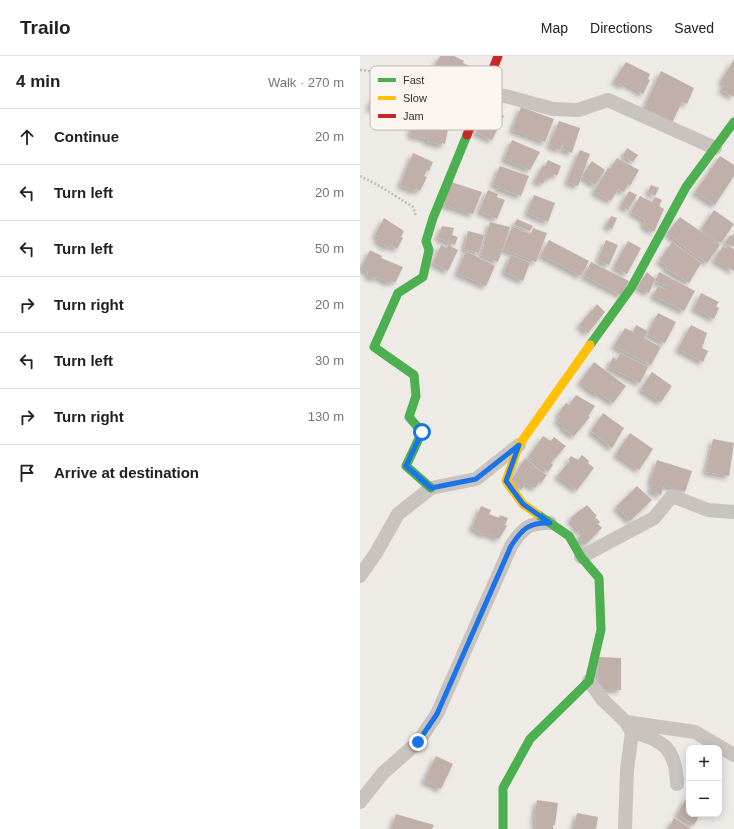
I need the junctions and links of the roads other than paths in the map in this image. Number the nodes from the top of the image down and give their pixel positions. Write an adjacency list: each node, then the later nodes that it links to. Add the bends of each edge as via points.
1 (498, 56): 2 (street)
2 (494, 66)
3 (502, 96): 6 (street, via 553,109 578,110 608,100)
4 (734, 122): 6 (street)
5 (468, 130): 8 (street, via 433,218 426,241 429,250 423,277 398,293 374,347 414,375 416,396 408,418 422,432 406,466)
6 (715, 148): 7 (street, via 686,187 632,288)
7 (519, 445): 8 (street, via 476,479); 10 (street, via 506,481 523,504)
8 (431, 488): 12 (street, via 398,514)
9 (734, 512): 11 (street, via 708,510 672,496 654,518)
10 (550, 523): 11 (street, via 569,536); 17 (street, via 539,522 520,532 511,546 437,714 418,742 383,773)
11 (581, 557): 13 (street, via 599,578 601,630)
12 (360, 576)
13 (589, 681): 14 (street); 18 (street, via 530,739 503,788)
14 (629, 727): 15 (street, via 695,732); 16 (street, via 654,738 669,750 677,769); 19 (street)
15 (734, 755)
16 (677, 784)
17 (360, 802)
18 (503, 829)
19 (625, 829)

